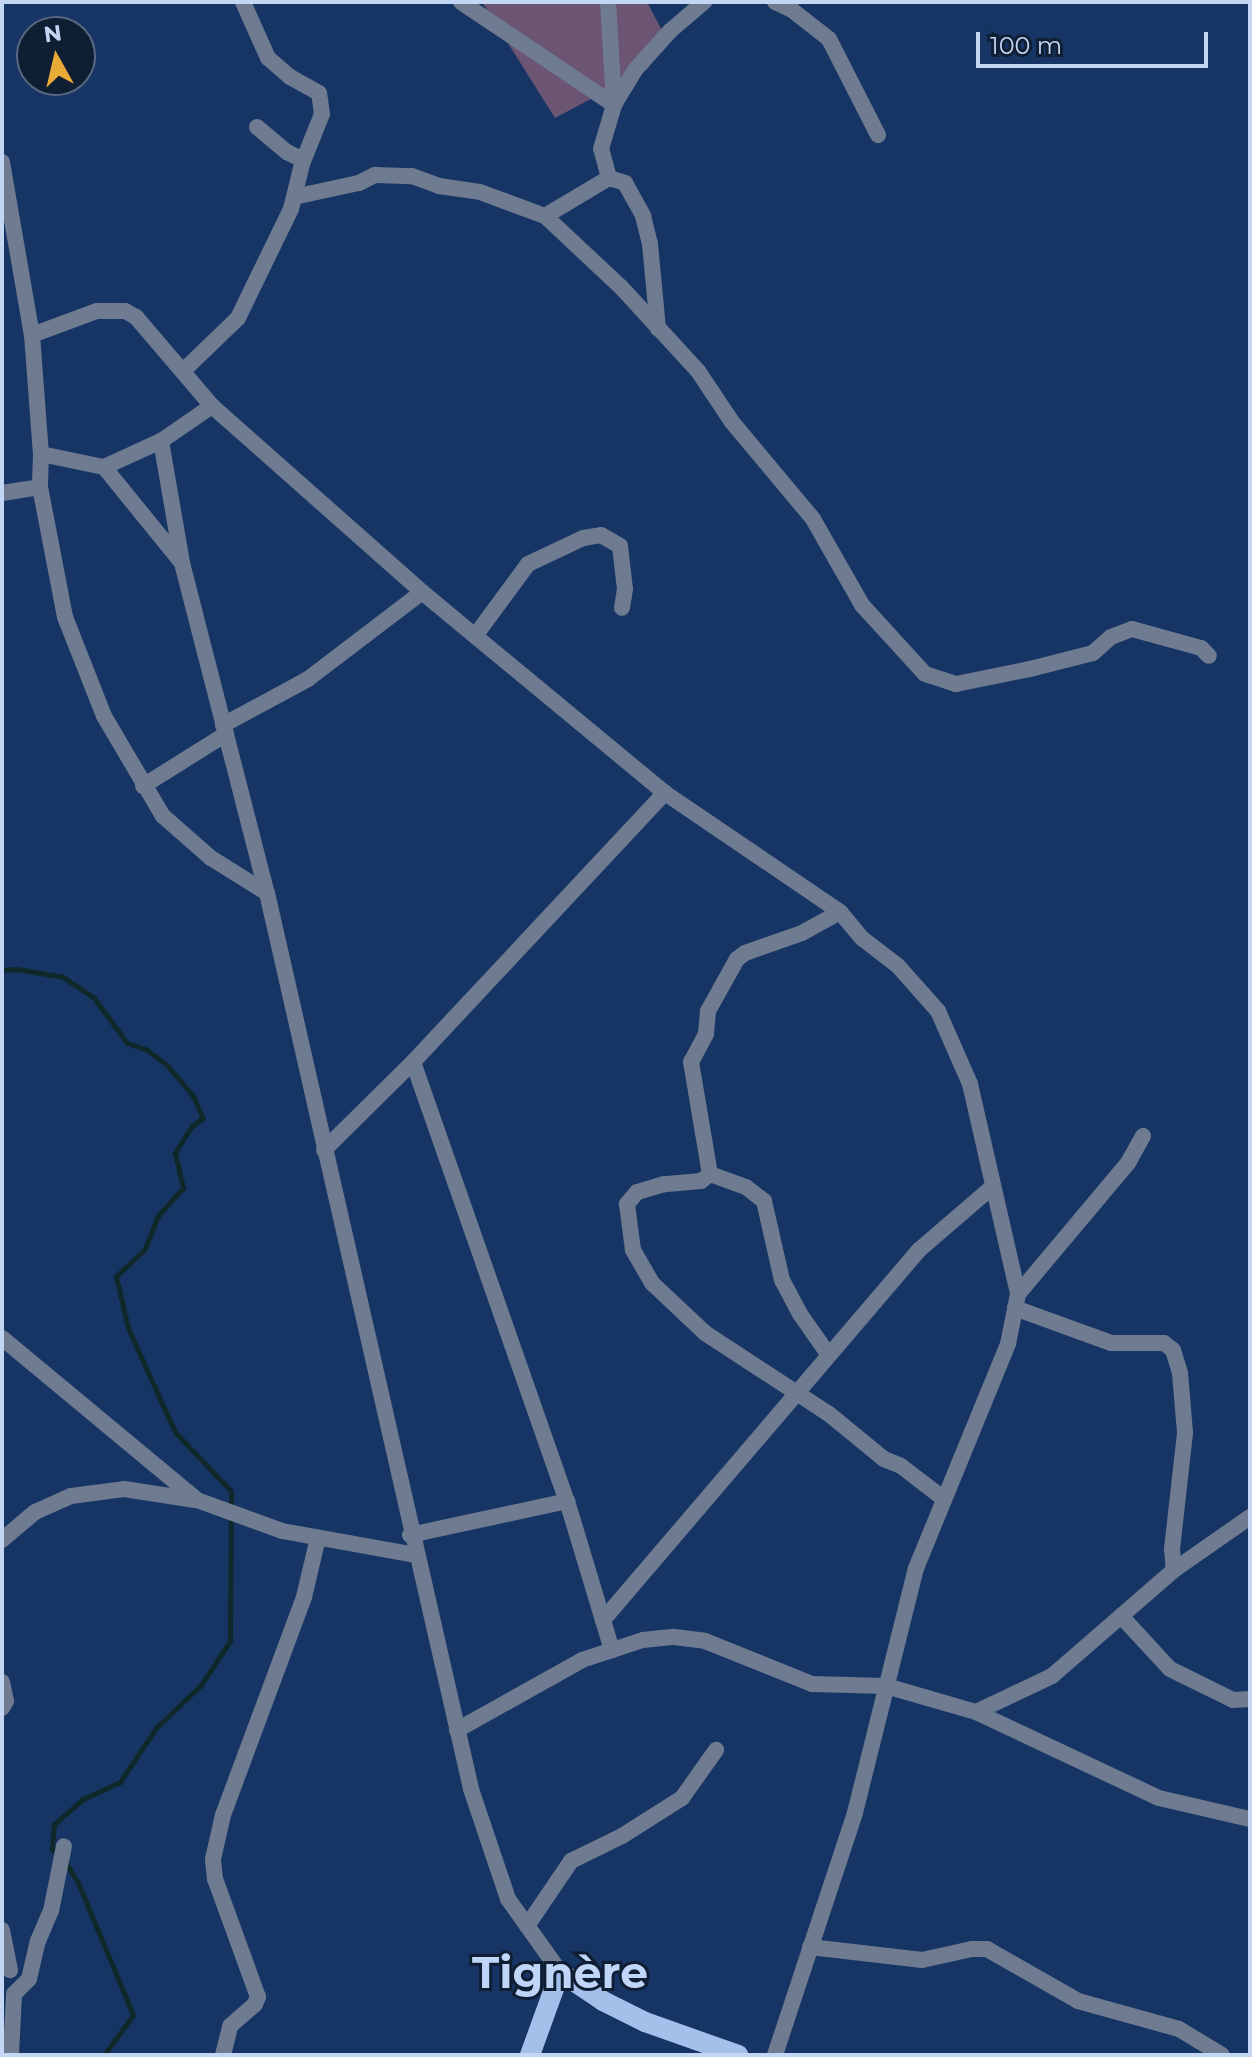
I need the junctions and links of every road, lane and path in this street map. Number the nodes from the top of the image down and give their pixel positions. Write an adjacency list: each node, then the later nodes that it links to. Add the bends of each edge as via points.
1 (243, 2): 9 (street, via 268,58 290,77 311,85 322,100 322,114)
2 (461, 2): 6 (street)
3 (608, 2): 6 (street)
4 (704, 2): 6 (street, via 635,70)
5 (775, 2): 8 (street, via 829,39)
6 (614, 105): 11 (street, via 601,149)
7 (257, 127): 9 (street)
8 (878, 135)
9 (303, 160): 12 (street)
10 (2, 162): 15 (street)
11 (609, 178): 13 (street); 14 (street, via 625,183 643,216 655,265)
12 (294, 197): 13 (street, via 375,175 412,176 480,192); 16 (street, via 238,318)
13 (545, 216): 14 (street)
14 (658, 329): 27 (street, via 698,371 732,422 813,519 862,605 925,674 956,684 1030,669 1093,653 1111,637 1132,629 1201,648)
15 (32, 335): 16 (street, via 97,311 125,311 146,325); 19 (street)
16 (183, 371): 17 (street)
17 (212, 406): 18 (street); 24 (street)
18 (161, 441): 20 (street); 23 (street)
19 (41, 454): 20 (street); 21 (street)
20 (104, 467): 23 (street)
21 (40, 487): 22 (street); 29 (street, via 73,641 104,716)
22 (2, 493)
23 (182, 563): 28 (street)
24 (422, 592): 26 (street); 28 (street, via 308,679)
25 (622, 608): 26 (street, via 620,546 601,535 583,538 528,564)
26 (475, 636): 30 (street)
27 (1209, 656)
28 (225, 729): 29 (street); 31 (street)
29 (143, 786): 31 (street, via 163,816 211,858)
30 (665, 793): 32 (street); 33 (street)
31 (267, 893): 35 (street)
32 (840, 912): 36 (street, via 802,933 740,955 708,1011 706,1034 691,1062); 37 (street, via 938,1011 970,1084)
33 (413, 1062): 35 (street); 44 (street)
34 (1143, 1136): 38 (street, via 1128,1163)
35 (324, 1150): 46 (street)
36 (710, 1174): 40 (street, via 746,1187 764,1201 782,1280); 41 (street, via 701,1181 637,1192 627,1204 633,1250 653,1284 705,1333)
37 (991, 1188): 38 (street); 40 (street, via 919,1250)
38 (1016, 1301): 42 (street, via 1008,1344); 50 (street, via 1111,1343 1164,1343 1173,1350 1185,1433)
39 (2, 1338): 43 (street)
40 (828, 1354): 41 (street)
41 (794, 1392): 42 (street); 52 (street)
42 (944, 1499): 55 (street, via 916,1568)
43 (197, 1500): 47 (street, via 282,1531); 48 (street, via 124,1489 71,1496 35,1512)
44 (567, 1501): 46 (street); 52 (street)
45 (1250, 1517): 50 (street)
46 (410, 1535): 49 (street)
47 (318, 1538): 49 (street); 69 (street, via 304,1597 223,1815 213,1859 215,1879 258,1997 230,2026)
48 (2, 1540)
49 (415, 1555): 59 (street)
50 (1174, 1570): 51 (street)
51 (1121, 1616): 56 (street, via 1170,1669 1233,1700); 58 (street, via 1052,1676)
52 (603, 1620): 53 (street)
53 (612, 1650): 55 (street, via 643,1640 705,1641 812,1684); 59 (street, via 582,1660)
54 (2, 1682): 57 (street)
55 (886, 1686): 58 (street); 65 (street, via 855,1813)
56 (1250, 1699)
57 (2, 1708)
58 (976, 1712): 61 (street, via 1159,1798)
59 (457, 1730): 63 (street, via 508,1899)
60 (716, 1750): 63 (street, via 682,1798 571,1861)
61 (1250, 1819)
62 (64, 1846): 68 (street, via 29,1979 14,1994)
63 (527, 1926): 67 (street)
64 (2, 1930): 66 (street)
65 (810, 1947): 72 (street); 73 (street, via 922,1960 987,1949 1078,2001 1179,2029)
66 (10, 1970)
67 (560, 1972): 70 (main road); 71 (main road, via 645,2022)
68 (11, 2055)
69 (223, 2055)
70 (530, 2055)
71 (738, 2055)
72 (775, 2055)
73 (1222, 2055)

